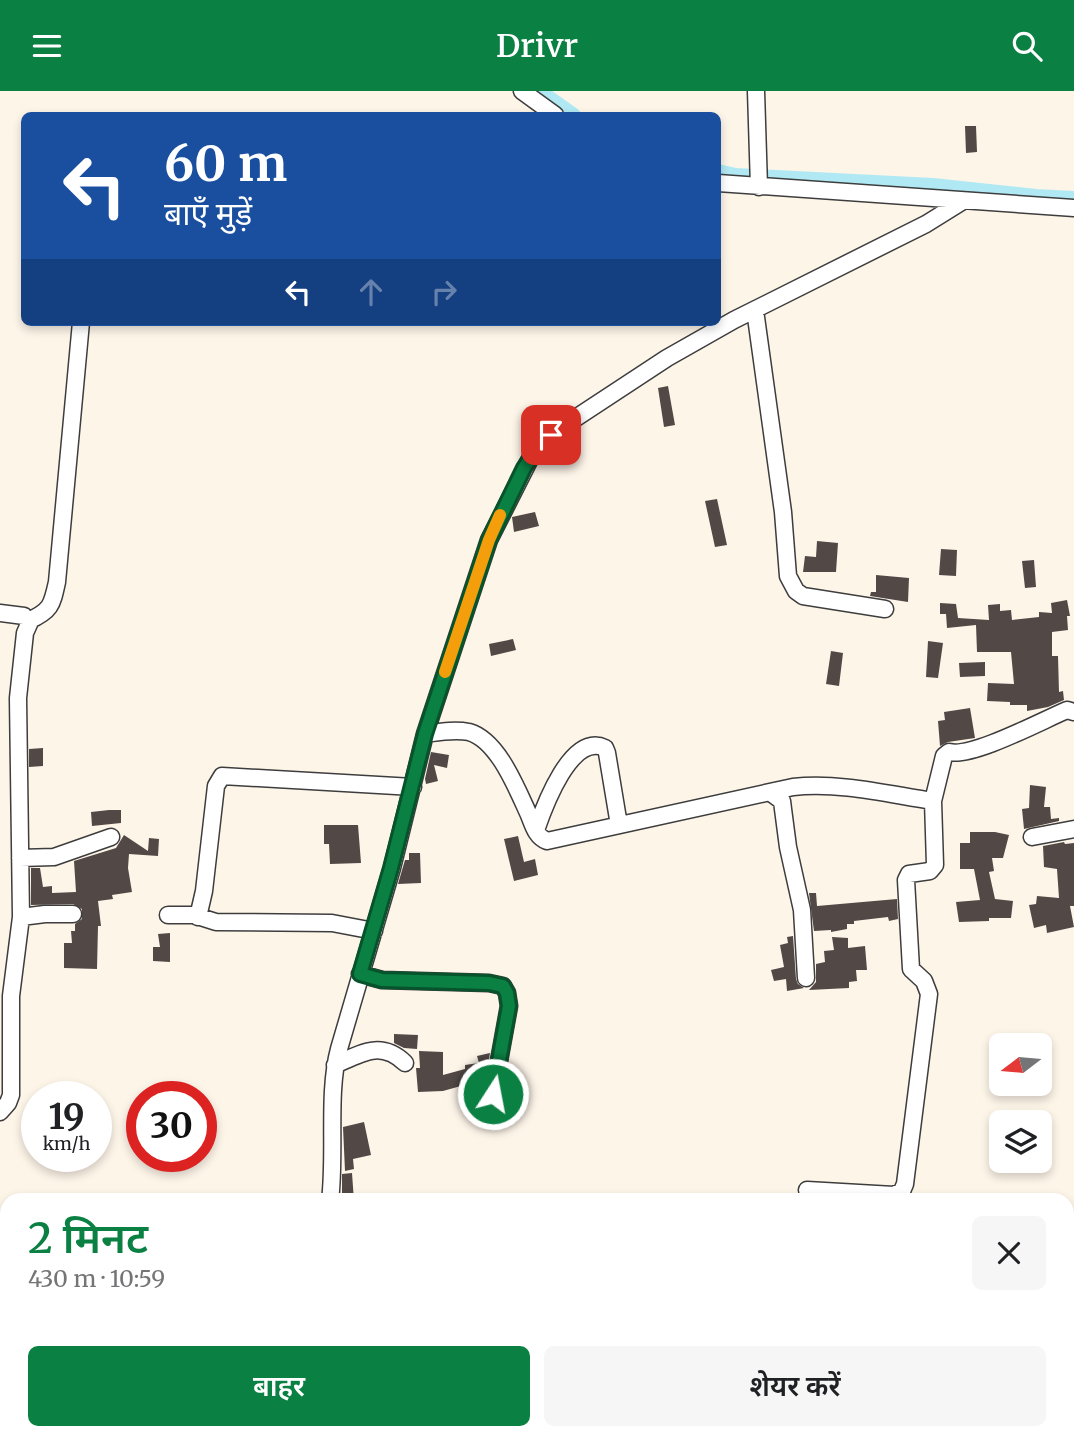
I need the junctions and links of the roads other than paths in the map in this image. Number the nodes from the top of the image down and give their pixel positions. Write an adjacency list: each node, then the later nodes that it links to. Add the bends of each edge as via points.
1 (522, 91): 3 (street)
2 (756, 91): 4 (street)
3 (551, 112)
4 (759, 178): 5 (street); 6 (street)
5 (721, 183)
6 (963, 201): 7 (street); 8 (street)
7 (1074, 208)
8 (755, 310): 10 (street, via 788,576 803,596); 14 (street, via 667,358 559,429 536,450 489,540)
9 (81, 326): 12 (street, via 57,582 52,605)
10 (885, 609)
11 (0, 613): 12 (street, via 24,616)
12 (28, 621): 23 (street, via 18,698)
13 (1074, 712): 17 (street, via 1067,710 975,749 948,752 941,760)
14 (425, 734): 15 (street); 20 (street, via 467,732 489,745)
15 (413, 787): 26 (street, via 222,776 216,786); 28 (street)
16 (771, 793): 17 (street, via 828,785); 18 (street); 30 (street, via 782,801 802,910)
17 (933, 801): 38 (street, via 934,868 911,873 906,880 911,969 924,981 929,994 905,1184)
18 (619, 825): 20 (street, via 554,841 542,839); 20 (street, via 607,753 597,745 583,748 572,759)
19 (1074, 829): 22 (street)
20 (536, 830)
21 (111, 837): 23 (street, via 54,857)
22 (1032, 837)
23 (20, 858): 27 (street)
24 (73, 914): 27 (street)
25 (168, 915): 26 (street)
26 (198, 916): 28 (street, via 216,922 332,923)
27 (20, 917): 34 (street, via 11,996 11,1095)
28 (366, 929): 29 (street)
29 (360, 974): 32 (street); 33 (street, via 382,980 503,986 509,1006)
30 (806, 978)
31 (405, 1063): 32 (street, via 395,1053 380,1049)
32 (335, 1065): 36 (street)
33 (493, 1094)
34 (0, 1112)
35 (807, 1190): 37 (street)
36 (330, 1193)
37 (859, 1193)
38 (898, 1193)

